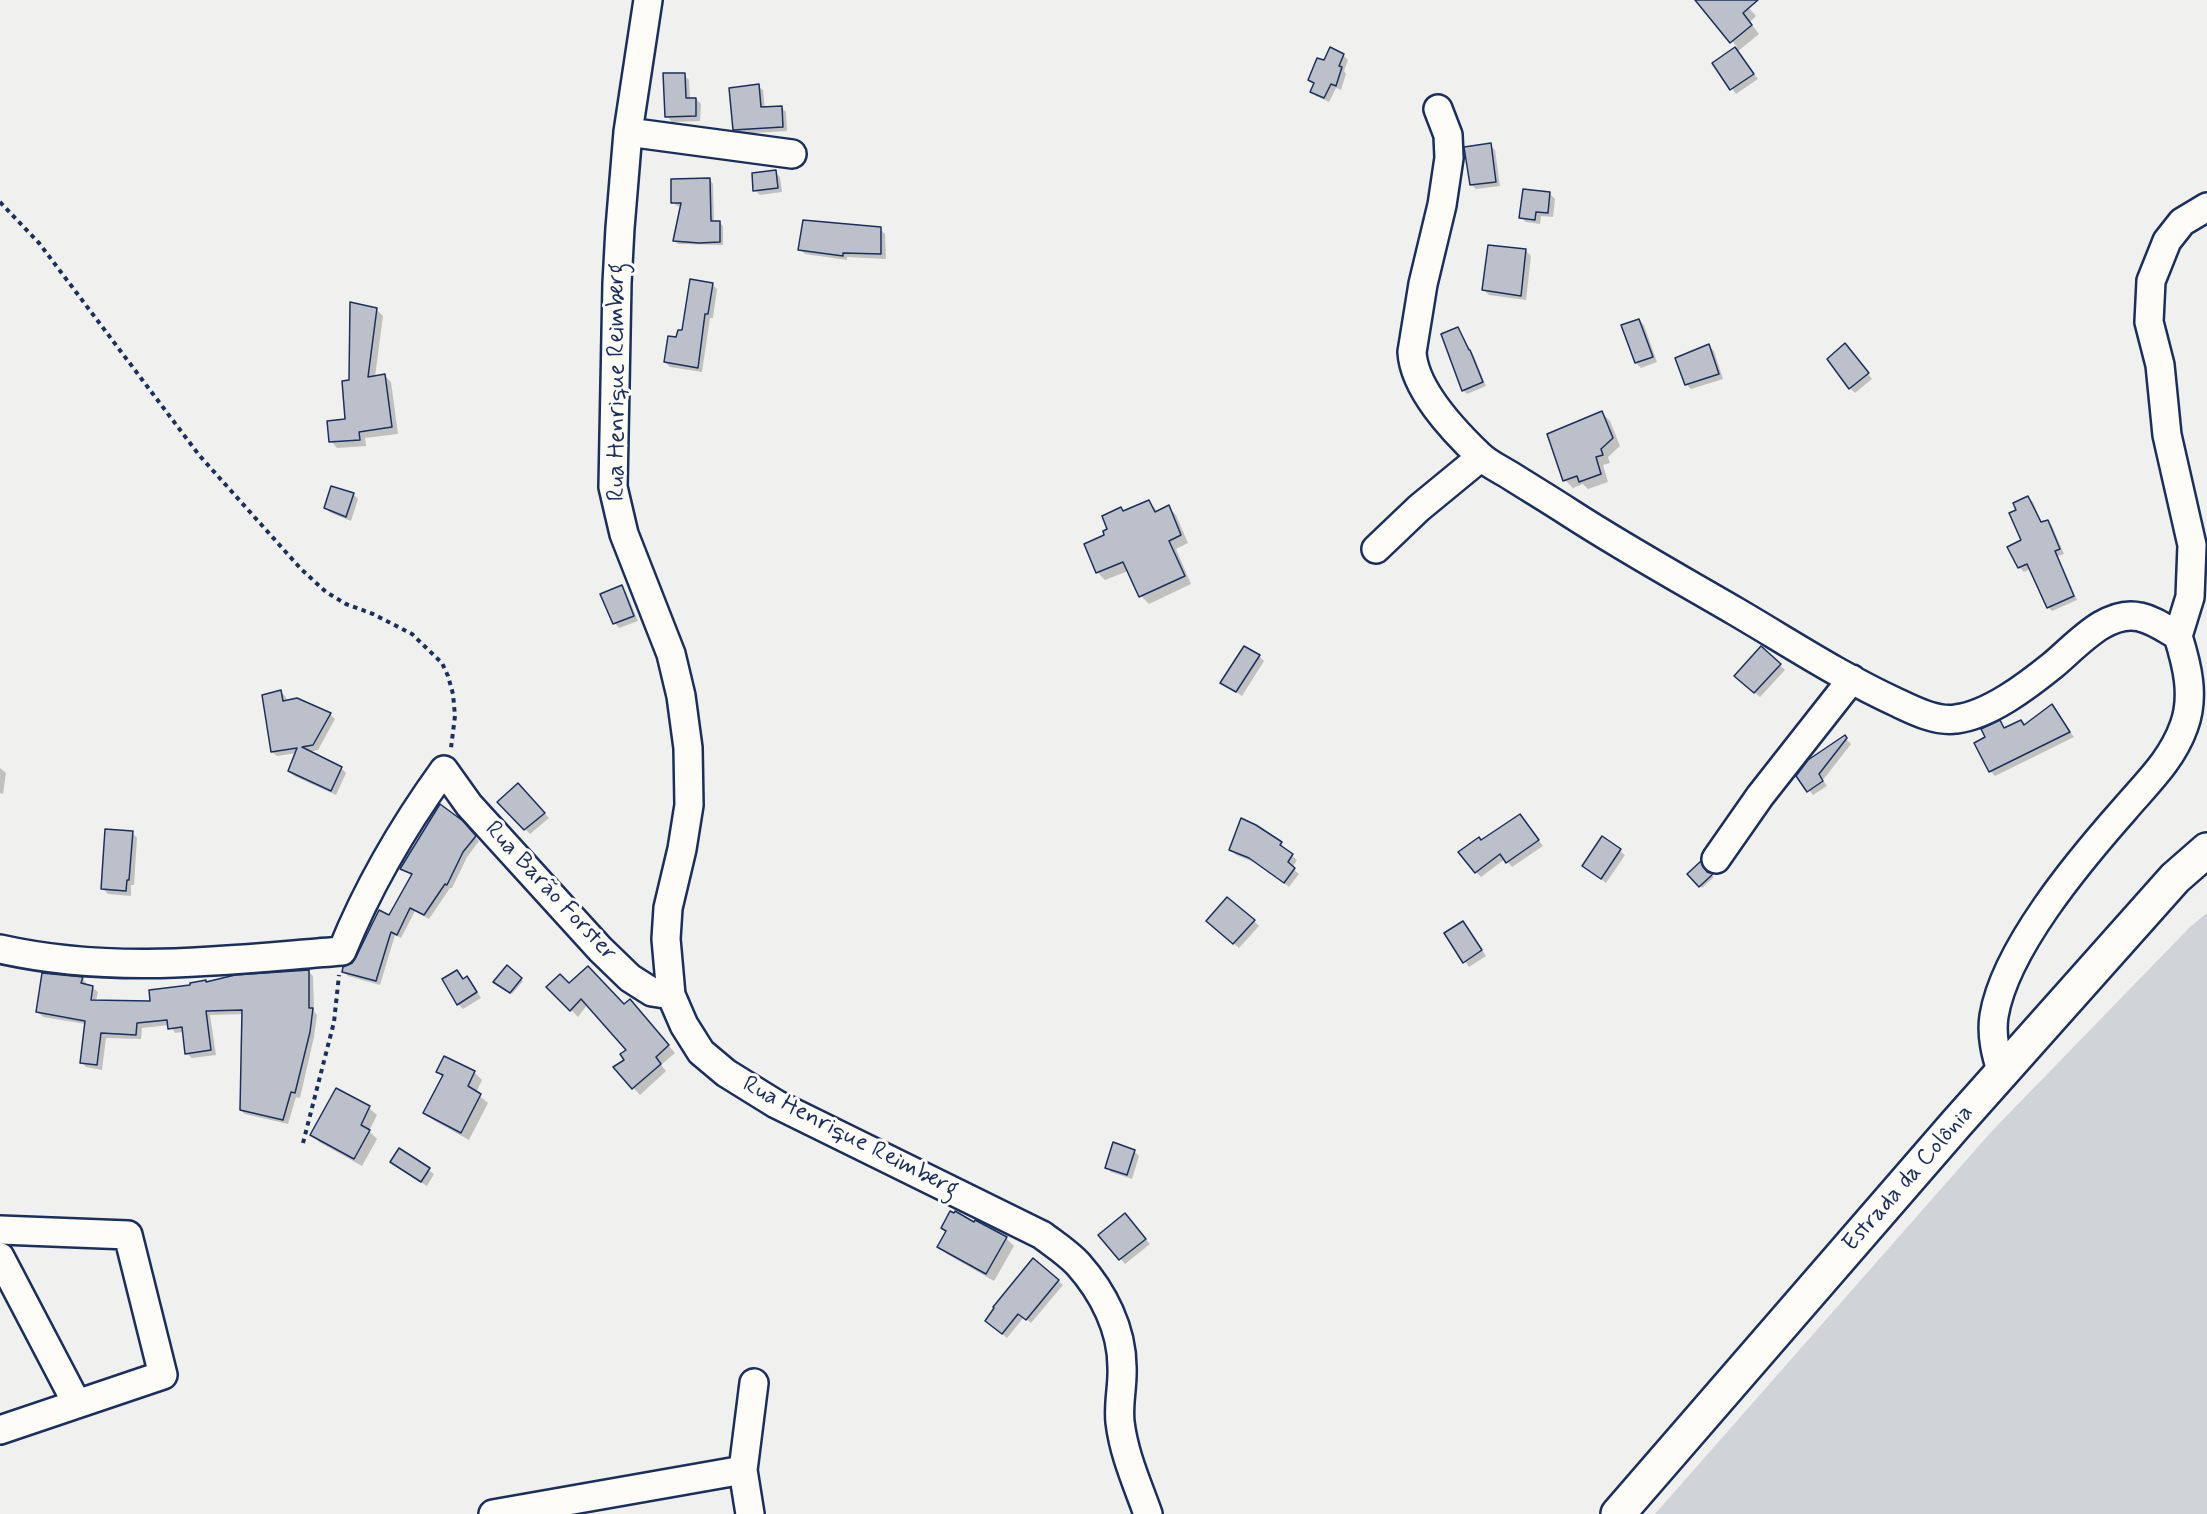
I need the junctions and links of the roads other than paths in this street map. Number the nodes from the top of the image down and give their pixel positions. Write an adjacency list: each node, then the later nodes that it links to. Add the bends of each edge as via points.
1 (648, 0): 3 (street, Rua Henrique Reimberg)
2 (1438, 109): 6 (street, via 1448,135 1449,158 1423,284 1412,362 1424,388 1446,419)
3 (628, 132): 4 (street); 13 (street, Rua Henrique Reimberg, via 616,283 614,487 624,534 670,654 688,748 689,805 668,908 666,939)
4 (792, 154)
5 (2207, 207): 8 (street, via 2182,222 2167,241 2151,281 2149,322 2160,365 2167,435 2192,545 2190,597)
6 (1481, 457): 7 (street); 9 (street, via 1613,540)
7 (1376, 549)
8 (2178, 636): 9 (street, via 2139,617 2123,617 2084,638 2019,690 1955,720 1920,713); 14 (street, via 2190,686 2185,724 2162,769 2080,863 2010,966 1994,1018 1994,1047)
9 (1852, 679): 11 (street)
10 (2207, 850): 14 (main road, Estrada da Colônia, via 2175,878)
11 (1716, 859)
12 (0, 949): 13 (street, Rua Barão Forster, via 97,964 156,965 342,951 400,838 444,770 469,805 600,949 630,978 652,992)
13 (671, 995): 23 (street, Rua Henrique Reimberg, via 701,1052 726,1073 777,1104 1042,1235 1077,1263 1110,1312 1118,1333 1124,1445)
14 (2002, 1074): 24 (main road, Estrada da Colônia)
15 (0, 1230): 18 (street, via 128,1235 163,1375)
16 (0, 1257): 18 (street)
17 (754, 1383): 20 (street)
18 (77, 1404): 19 (street)
19 (0, 1430)
20 (743, 1470): 21 (street); 22 (street)
21 (493, 1514)
22 (750, 1514)
23 (1148, 1514)
24 (1618, 1514)

